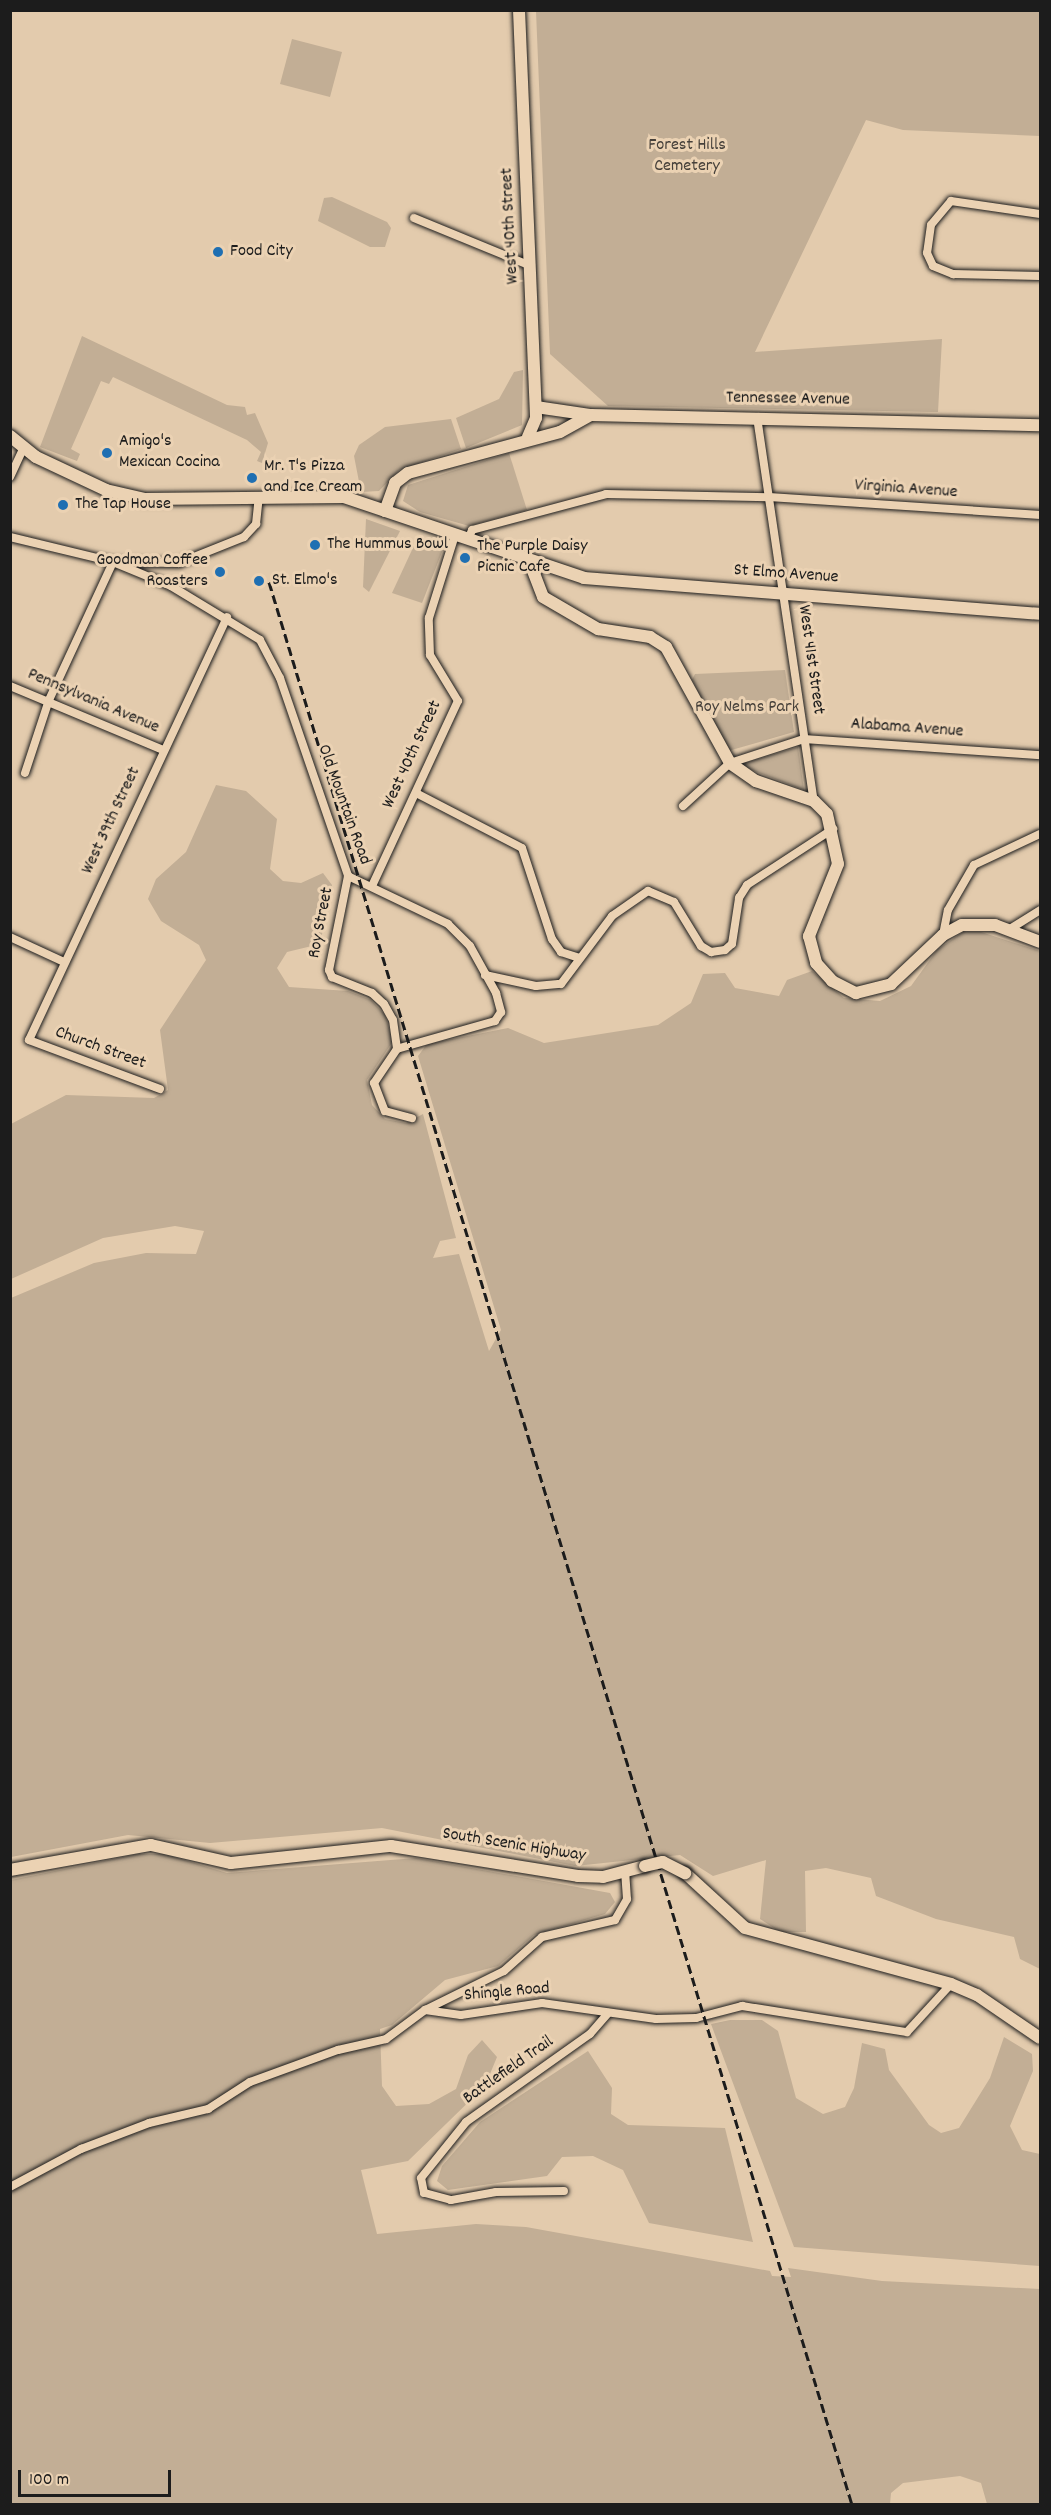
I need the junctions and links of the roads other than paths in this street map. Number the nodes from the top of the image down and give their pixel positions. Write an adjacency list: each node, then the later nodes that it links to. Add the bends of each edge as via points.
1 (519, 10): 4 (main road, West 40th Street)
2 (1041, 214): 5 (street, via 945,204 927,239 933,266 953,274)
3 (414, 218): 4 (street)
4 (531, 266): 6 (main road, West 40th Street)
5 (1041, 276)
6 (536, 407): 7 (main road, Tennessee Avenue); 11 (main road, West 40th Street)
7 (591, 415): 8 (main road, Tennessee Avenue); 11 (main road, via 569,429)
8 (757, 417): 9 (main road, Tennessee Avenue); 15 (street, West 41st Street)
9 (1041, 425)
10 (10, 436): 12 (main road)
11 (528, 437): 16 (main road, via 408,473 395,483)
12 (23, 449): 13 (street); 14 (main road, via 96,486 141,498)
13 (10, 477)
14 (259, 496): 16 (main road, via 344,497); 21 (street, via 256,524 244,537 179,563)
15 (769, 497): 17 (street, Virginia Avenue); 20 (street, Virginia Avenue, via 606,494 472,530); 23 (street, West 41st Street)
16 (385, 511): 18 (main road)
17 (1041, 514)
18 (455, 535): 20 (main road, St Elmo Avenue); 33 (street, West 40th Street, via 429,618 430,655 458,700)
19 (10, 537): 21 (street)
20 (468, 540): 22 (main road, St Elmo Avenue)
21 (113, 562): 25 (street, Old Mountain Road); 27 (street)
22 (530, 563): 23 (main road, St Elmo Avenue, via 584,578); 31 (main road, via 543,597 598,628 650,636 666,647)
23 (784, 593): 24 (main road, St Elmo Avenue); 28 (street, West 41st Street)
24 (1041, 614)
25 (227, 616): 29 (street, West 39th Street); 38 (street, Old Mountain Road, via 260,640 272,658)
26 (10, 686): 27 (street, Pennsylvania Avenue)
27 (49, 700): 29 (street, Pennsylvania Avenue); 32 (street)
28 (804, 739): 30 (street, Alabama Avenue); 31 (street, Alabama Avenue); 34 (street, West 41st Street)
29 (163, 750): 46 (street, West 39th Street)
30 (1041, 755)
31 (730, 763): 34 (main road, via 756,781); 35 (street, Alabama Avenue)
32 (25, 774)
33 (416, 793): 39 (street, West 40th Street); 45 (street, via 522,848 552,939 561,952)
34 (814, 801): 36 (main road)
35 (683, 806)
36 (834, 829): 42 (main road, via 838,864 809,936 824,974 842,988 874,990 891,984); 45 (street, via 747,885 739,898 732,944 725,951 711,952 701,946 674,902 648,891 625,902)
37 (1041, 834): 42 (street, via 974,865 948,910)
38 (348, 876): 39 (street, Old Mountain Road); 49 (street, Roy Street, via 329,970 332,977 372,993 384,1004 393,1020)
39 (372, 886): 47 (street, Old Mountain Road, via 448,924 470,946)
40 (1041, 910): 41 (street)
41 (1010, 929): 42 (main road, via 978,923); 44 (main road)
42 (943, 935)
43 (10, 937): 46 (street)
44 (1041, 942)
45 (579, 958): 47 (street, via 561,984 536,987)
46 (64, 962): 48 (street, West 39th Street)
47 (485, 975): 49 (street, Old Mountain Road, via 501,1012 495,1021)
48 (28, 1040): 50 (street, Church Street)
49 (397, 1049): 51 (street, via 374,1083 385,1111)
50 (160, 1089)
51 (411, 1118)
52 (10, 1870): 53 (main road, South Scenic Highway, via 151,1845 231,1863 391,1846 578,1876)
53 (625, 1872): 54 (main road, South Scenic Highway, bridge, via 663,1862 685,1873 718,1906 761,1934); 55 (street, via 627,1899 615,1920 542,1937 504,1971)
54 (951, 1984): 56 (street, Shingle Road, via 907,2032 770,2007 742,2006 696,2018); 57 (main road, South Scenic Highway, via 977,1995)
55 (425, 2010): 56 (street, Shingle Road, via 460,2015 542,2003); 58 (street, via 386,2039 338,2050 250,2082 208,2109 149,2123 81,2149)
56 (608, 2013): 59 (street, Battlefield Trail, via 573,2047 466,2122 420,2178 424,2193 451,2200 496,2192)
57 (1041, 2038)
58 (10, 2187)
59 (564, 2191)

